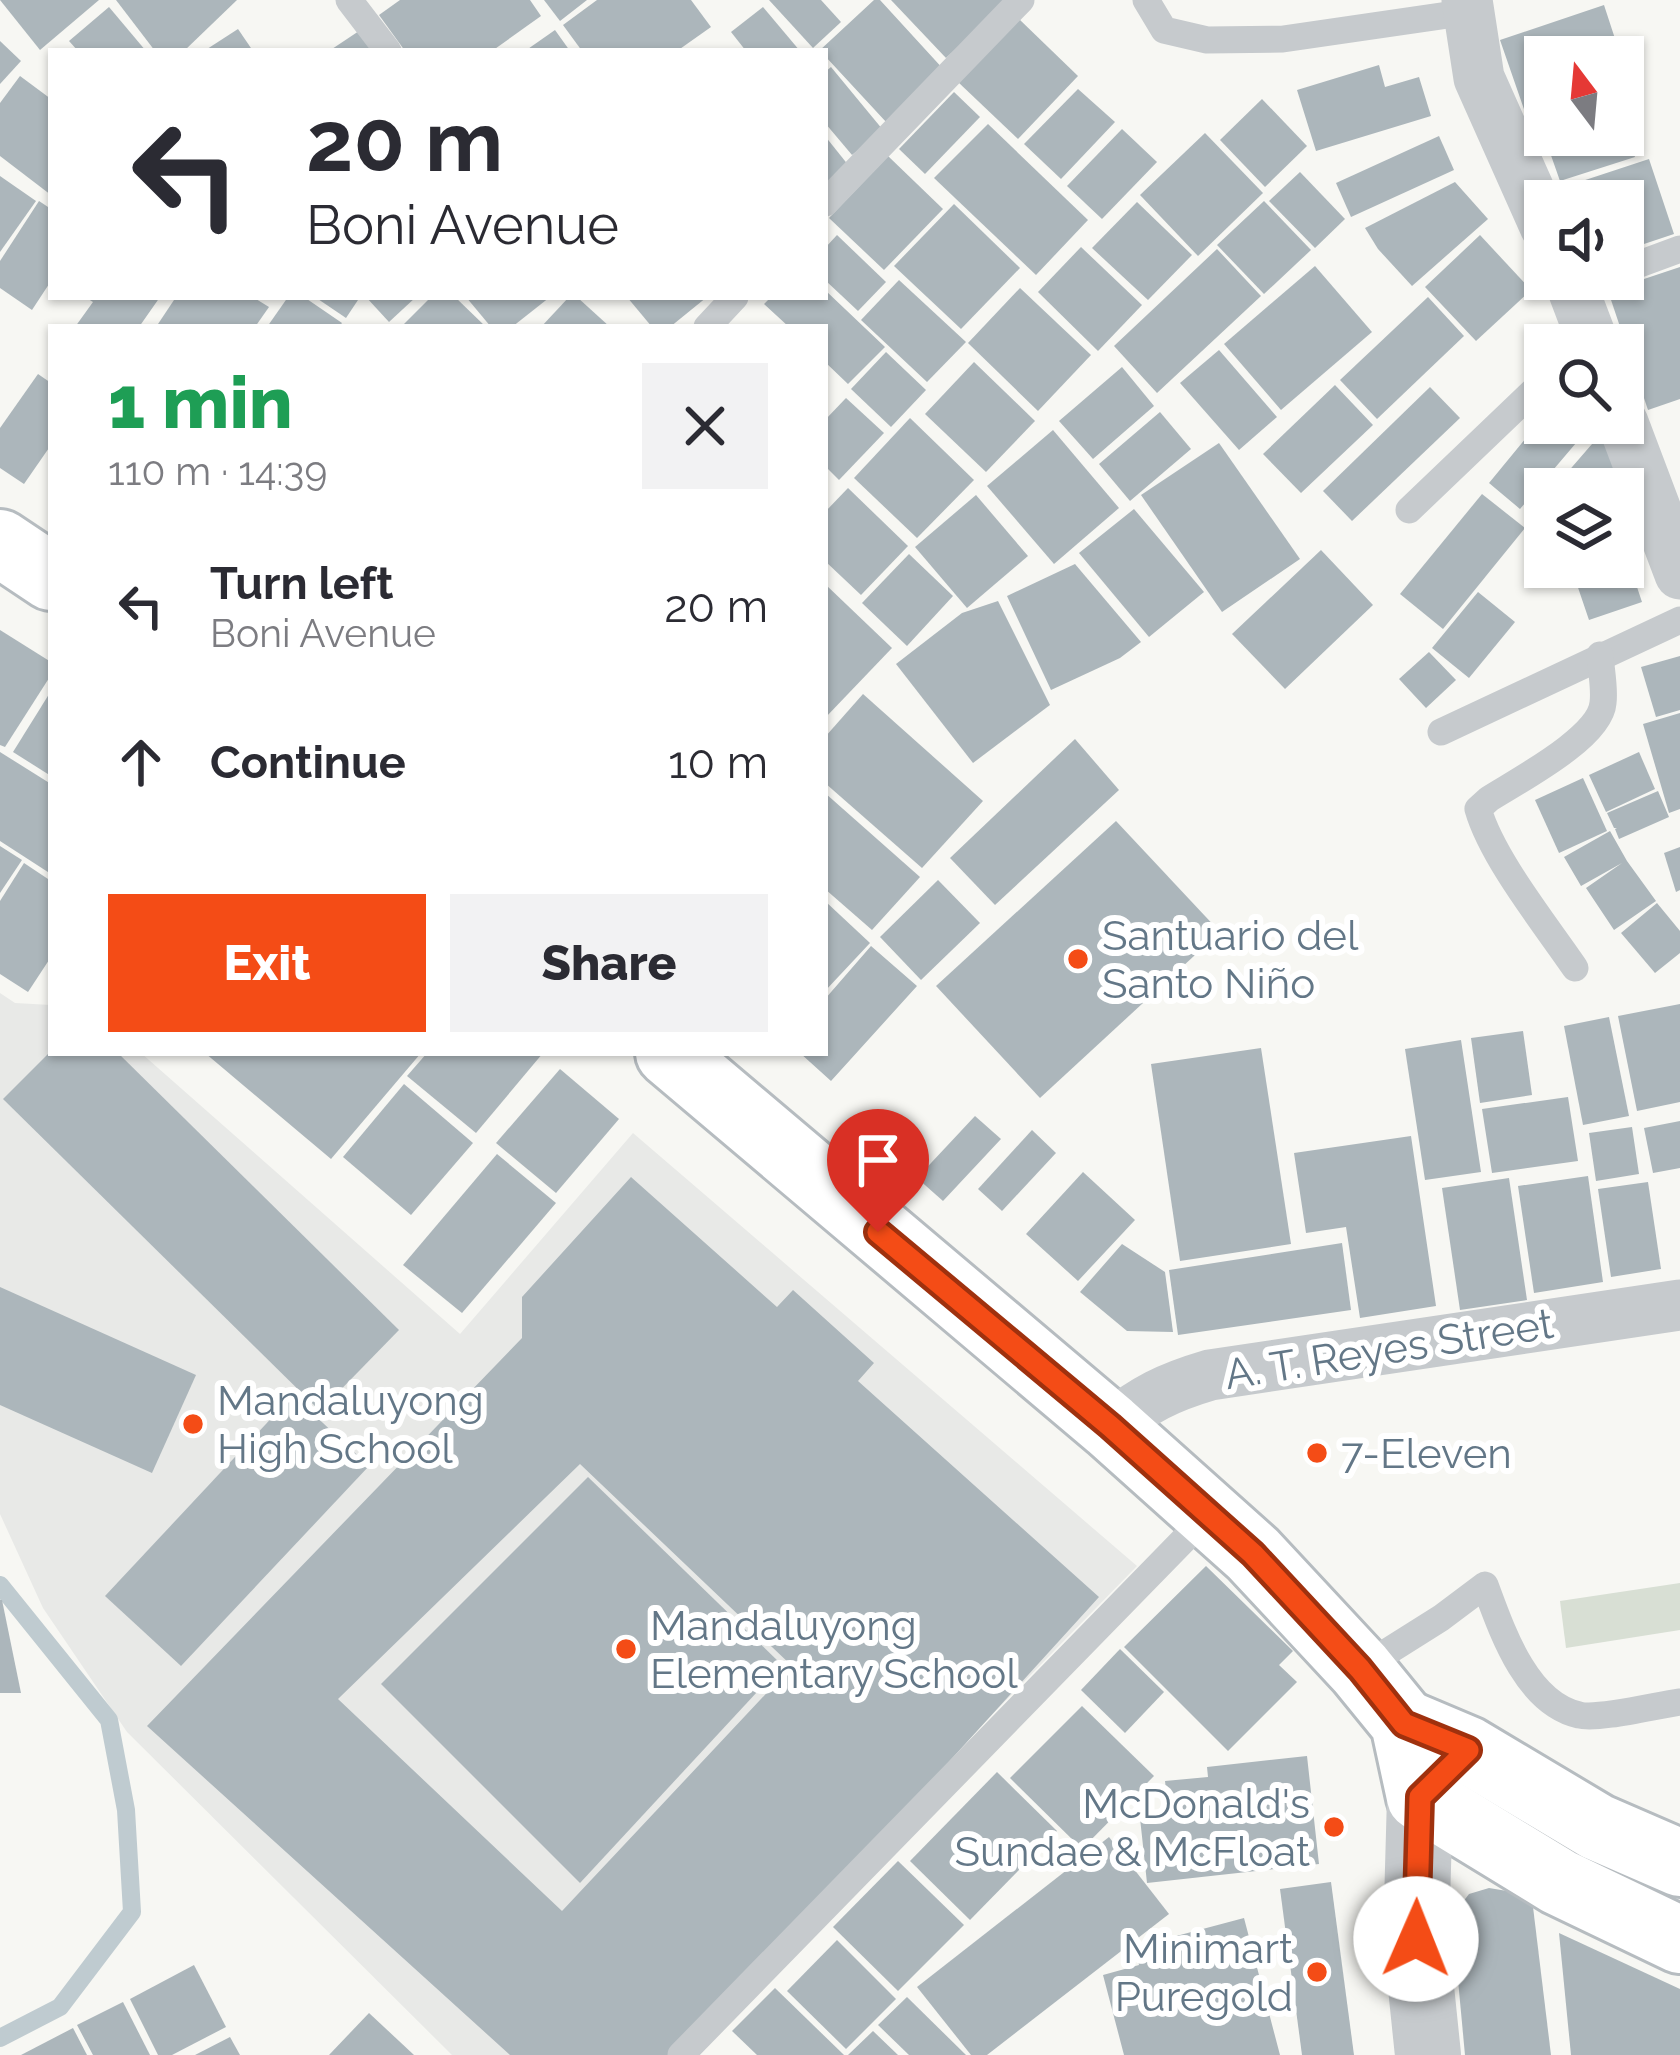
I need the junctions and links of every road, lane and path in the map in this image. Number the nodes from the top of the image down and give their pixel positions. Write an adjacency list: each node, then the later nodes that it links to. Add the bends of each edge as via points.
1 (349, 0): 5 (lane)
2 (1021, 0): 7 (lane)
3 (1146, 0): 4 (lane, via 1164,31 1207,40 1282,39)
4 (1468, 6): 6 (street, via 1479,78)
5 (386, 48)
6 (1524, 180)
7 (828, 200)
8 (1680, 249): 9 (lane)
9 (1644, 262)
10 (732, 300): 11 (lane)
11 (710, 324)
12 (1524, 400): 14 (lane)
13 (1631, 444): 16 (street)
14 (1409, 510)
15 (0, 543): 17 (main road)
16 (1680, 574)
17 (48, 575)
18 (1680, 620): 19 (lane)
19 (1600, 655): 20 (lane); 21 (lane, via 1599,717 1567,750 1478,809 1502,860)
20 (1441, 732)
21 (1575, 968)
22 (673, 1056): 24 (main road)
23 (1680, 1305): 24 (street, A. T. Reyes Street, via 1210,1376 1170,1387)
24 (1110, 1426): 25 (main road)
25 (1208, 1514): 26 (main road); 33 (lane)
26 (1360, 1669): 27 (lane, via 1485,1585 1504,1634 1550,1704 1582,1717); 28 (main road)
27 (1680, 1702)
28 (1404, 1724): 29 (main road); 30 (main road)
29 (1468, 1750): 30 (street); 31 (main road, via 1597,1827)
30 (1420, 1797): 32 (main road, via 1559,1882); 34 (street, via 1416,1939)
31 (1680, 1863)
32 (1680, 1940)
33 (681, 2055)
34 (1428, 2055)

